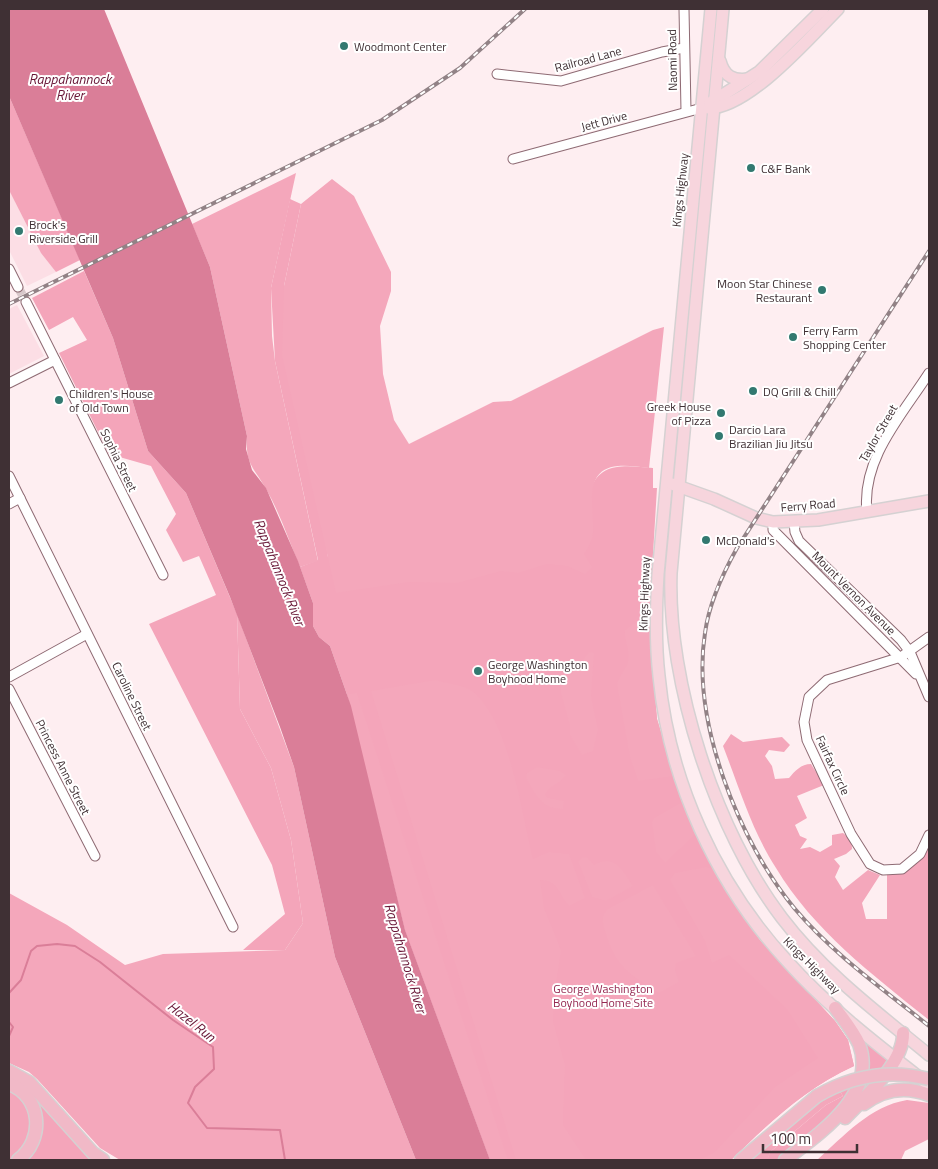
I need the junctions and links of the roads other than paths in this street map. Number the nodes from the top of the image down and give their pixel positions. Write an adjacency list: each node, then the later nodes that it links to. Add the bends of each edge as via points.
1 (684, 9): 6 (street, Naomi Road)
2 (711, 9): 11 (main road, Kings Highway)
3 (723, 9): 7 (main road, Kings Highway)
4 (823, 9): 9 (main road, via 760,72)
5 (838, 9): 10 (main road, via 766,79 730,102)
6 (684, 48): 8 (street, Railroad Lane, via 561,81); 12 (street, Naomi Road)
7 (719, 57): 9 (main road, via 728,76 738,80); 10 (main road, Kings Highway)
8 (497, 74)
9 (748, 78): 10 (main road)
10 (714, 104): 11 (main road); 23 (main road, Kings Highway)
11 (702, 108): 12 (street, Jett Drive); 22 (main road, Kings Highway)
12 (686, 111): 13 (street, Jett Drive)
13 (513, 159)
14 (9, 270): 15 (street)
15 (18, 287)
16 (26, 302): 17 (street, Sophia Street)
17 (55, 360): 19 (street); 30 (street, Sophia Street)
18 (929, 374): 20 (street, Taylor Street)
19 (9, 383)
20 (926, 386): 27 (street, Taylor Street, via 871,467 866,490)
21 (9, 476): 24 (street, Caroline Street)
22 (666, 482): 23 (main road, Ferry Road); 40 (main road, Kings Highway, via 658,574 657,654 664,710 677,766 716,862 748,912 787,962)
23 (678, 486): 28 (main road, Ferry Road); 41 (main road, Kings Highway, via 671,587 673,632 706,770 726,822 752,873 783,919 828,969)
24 (20, 498): 26 (street); 31 (street, Caroline Street)
25 (929, 501): 27 (main road, Ferry Road)
26 (9, 504)
27 (868, 512): 29 (main road, Ferry Road)
28 (773, 522): 29 (main road, Ferry Road); 33 (street, Mount Vernon Avenue, via 773,530)
29 (794, 522): 33 (street, Mount Vernon Avenue, via 800,540 889,628)
30 (163, 575)
31 (87, 634): 34 (street); 39 (street, Caroline Street)
32 (929, 637): 33 (street, Fairfax Circle)
33 (905, 655): 36 (street, Mount Vernon Avenue); 37 (street, Fairfax Circle, via 831,677 820,684 806,705 805,731 851,834 870,864 883,870 902,869 920,854)
34 (9, 677)
35 (9, 689): 38 (street, Princess Anne Street)
36 (929, 697)
37 (929, 835)
38 (94, 856)
39 (233, 927)
40 (836, 1008): 43 (main road, Kings Highway); 53 (highway, via 860,1046 859,1086 836,1117)
41 (903, 1033): 42 (main road, Kings Highway); 43 (highway, via 902,1047)
42 (929, 1055)
43 (896, 1059): 47 (main road, Kings Highway); 49 (highway)
44 (9, 1071): 51 (highway, via 29,1082)
45 (929, 1079): 52 (highway, bridge, via 895,1074 867,1076 839,1084 816,1096)
46 (9, 1084): 50 (highway, via 25,1094 36,1115 33,1140 26,1154)
47 (929, 1085)
48 (929, 1095): 49 (highway, via 904,1089 887,1092)
49 (844, 1119): 54 (highway)
50 (18, 1160)
51 (103, 1160)
52 (741, 1160)
53 (785, 1160)
54 (796, 1160)

